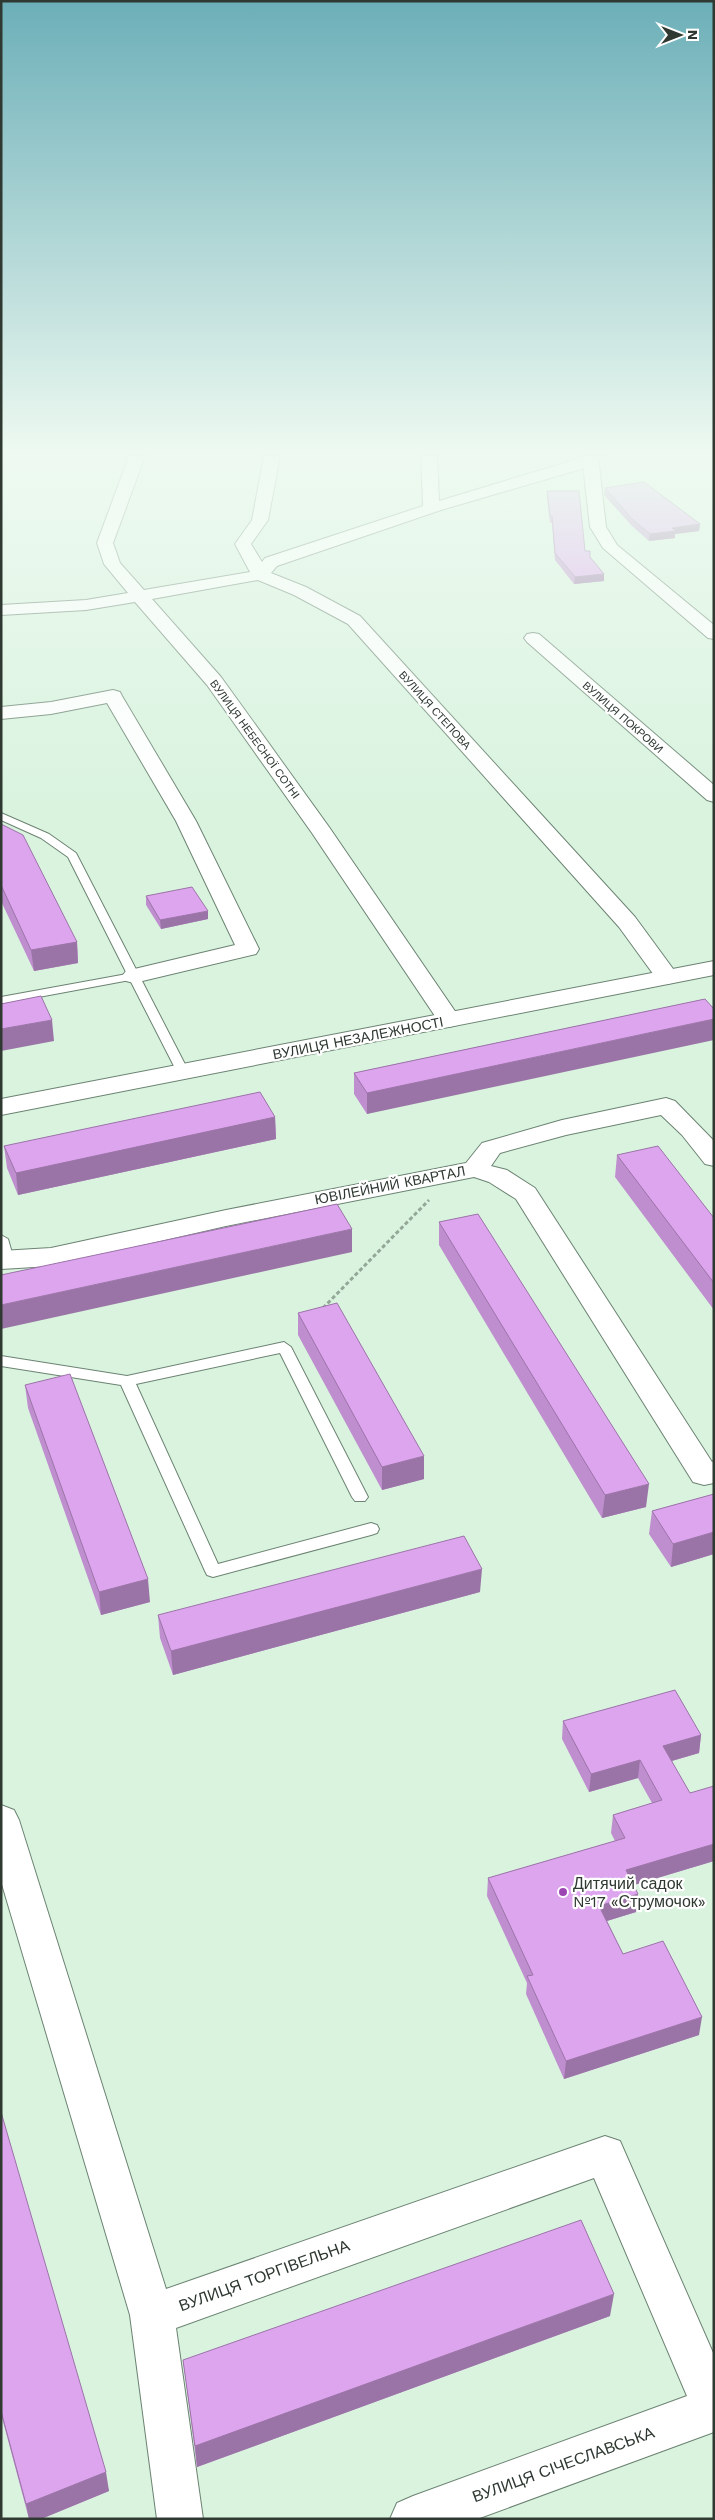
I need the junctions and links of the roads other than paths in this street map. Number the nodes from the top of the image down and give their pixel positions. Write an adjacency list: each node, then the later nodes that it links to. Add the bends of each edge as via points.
1 (120, 574): 4 (street, ВУЛИЦЯ НЕБЕСНОЇ СОТНІ)
2 (642, 574): 6 (street)
3 (260, 575): 4 (street); 13 (street, ВУЛИЦЯ СТЕПОВА, via 300,591 354,620 627,922)
4 (140, 597): 5 (street, via 86,605); 15 (street, ВУЛИЦЯ НЕБЕСНОЇ СОТНІ, via 214,681 322,831)
5 (1, 610)
6 (714, 634)
7 (533, 638): 9 (street, ВУЛИЦЯ ПОКРОВИ)
8 (1, 713): 12 (street, via 51,708 113,696 186,821 248,949)
9 (714, 796)
10 (1, 816): 12 (lane, via 45,836 72,855)
11 (714, 968): 13 (street, ВУЛИЦЯ НЕЗАЛЕЖНОСТІ)
12 (134, 976): 14 (lane); 16 (lane)
13 (667, 977): 15 (street, ВУЛИЦЯ НЕЗАЛЕЖНОСТІ)
14 (1, 1000)
15 (449, 1020): 16 (street, ВУЛИЦЯ НЕЗАЛЕЖНОСТІ)
16 (183, 1072): 17 (street, ВУЛИЦЯ НЕЗАЛЕЖНОСТІ)
17 (1, 1107)
18 (714, 1158): 19 (street, via 666,1106 562,1128 491,1148)
19 (465, 1170): 21 (street, ЮВІЛЕЙНИЙ КВАРТАЛ, via 51,1257); 24 (street, ЮВІЛЕЙНИЙ КВАРТАЛ, via 498,1176 526,1194 704,1474)
20 (1, 1239): 21 (lane, via 5,1252)
21 (1, 1259)
22 (1, 1362): 23 (lane)
23 (127, 1381): 25 (lane, via 284,1347); 26 (lane, via 214,1571)
24 (714, 1472)
25 (360, 1497)
26 (371, 1529)
27 (1, 1820): 28 (street)
28 (152, 2315): 29 (street, ВУЛИЦЯ ТОРГІВЕЛЬНА, via 604,2155); 30 (street)
29 (714, 2408): 31 (street, ВУЛИЦЯ СІЧЕСЛАВСЬКА)
30 (180, 2519)
31 (413, 2519)

